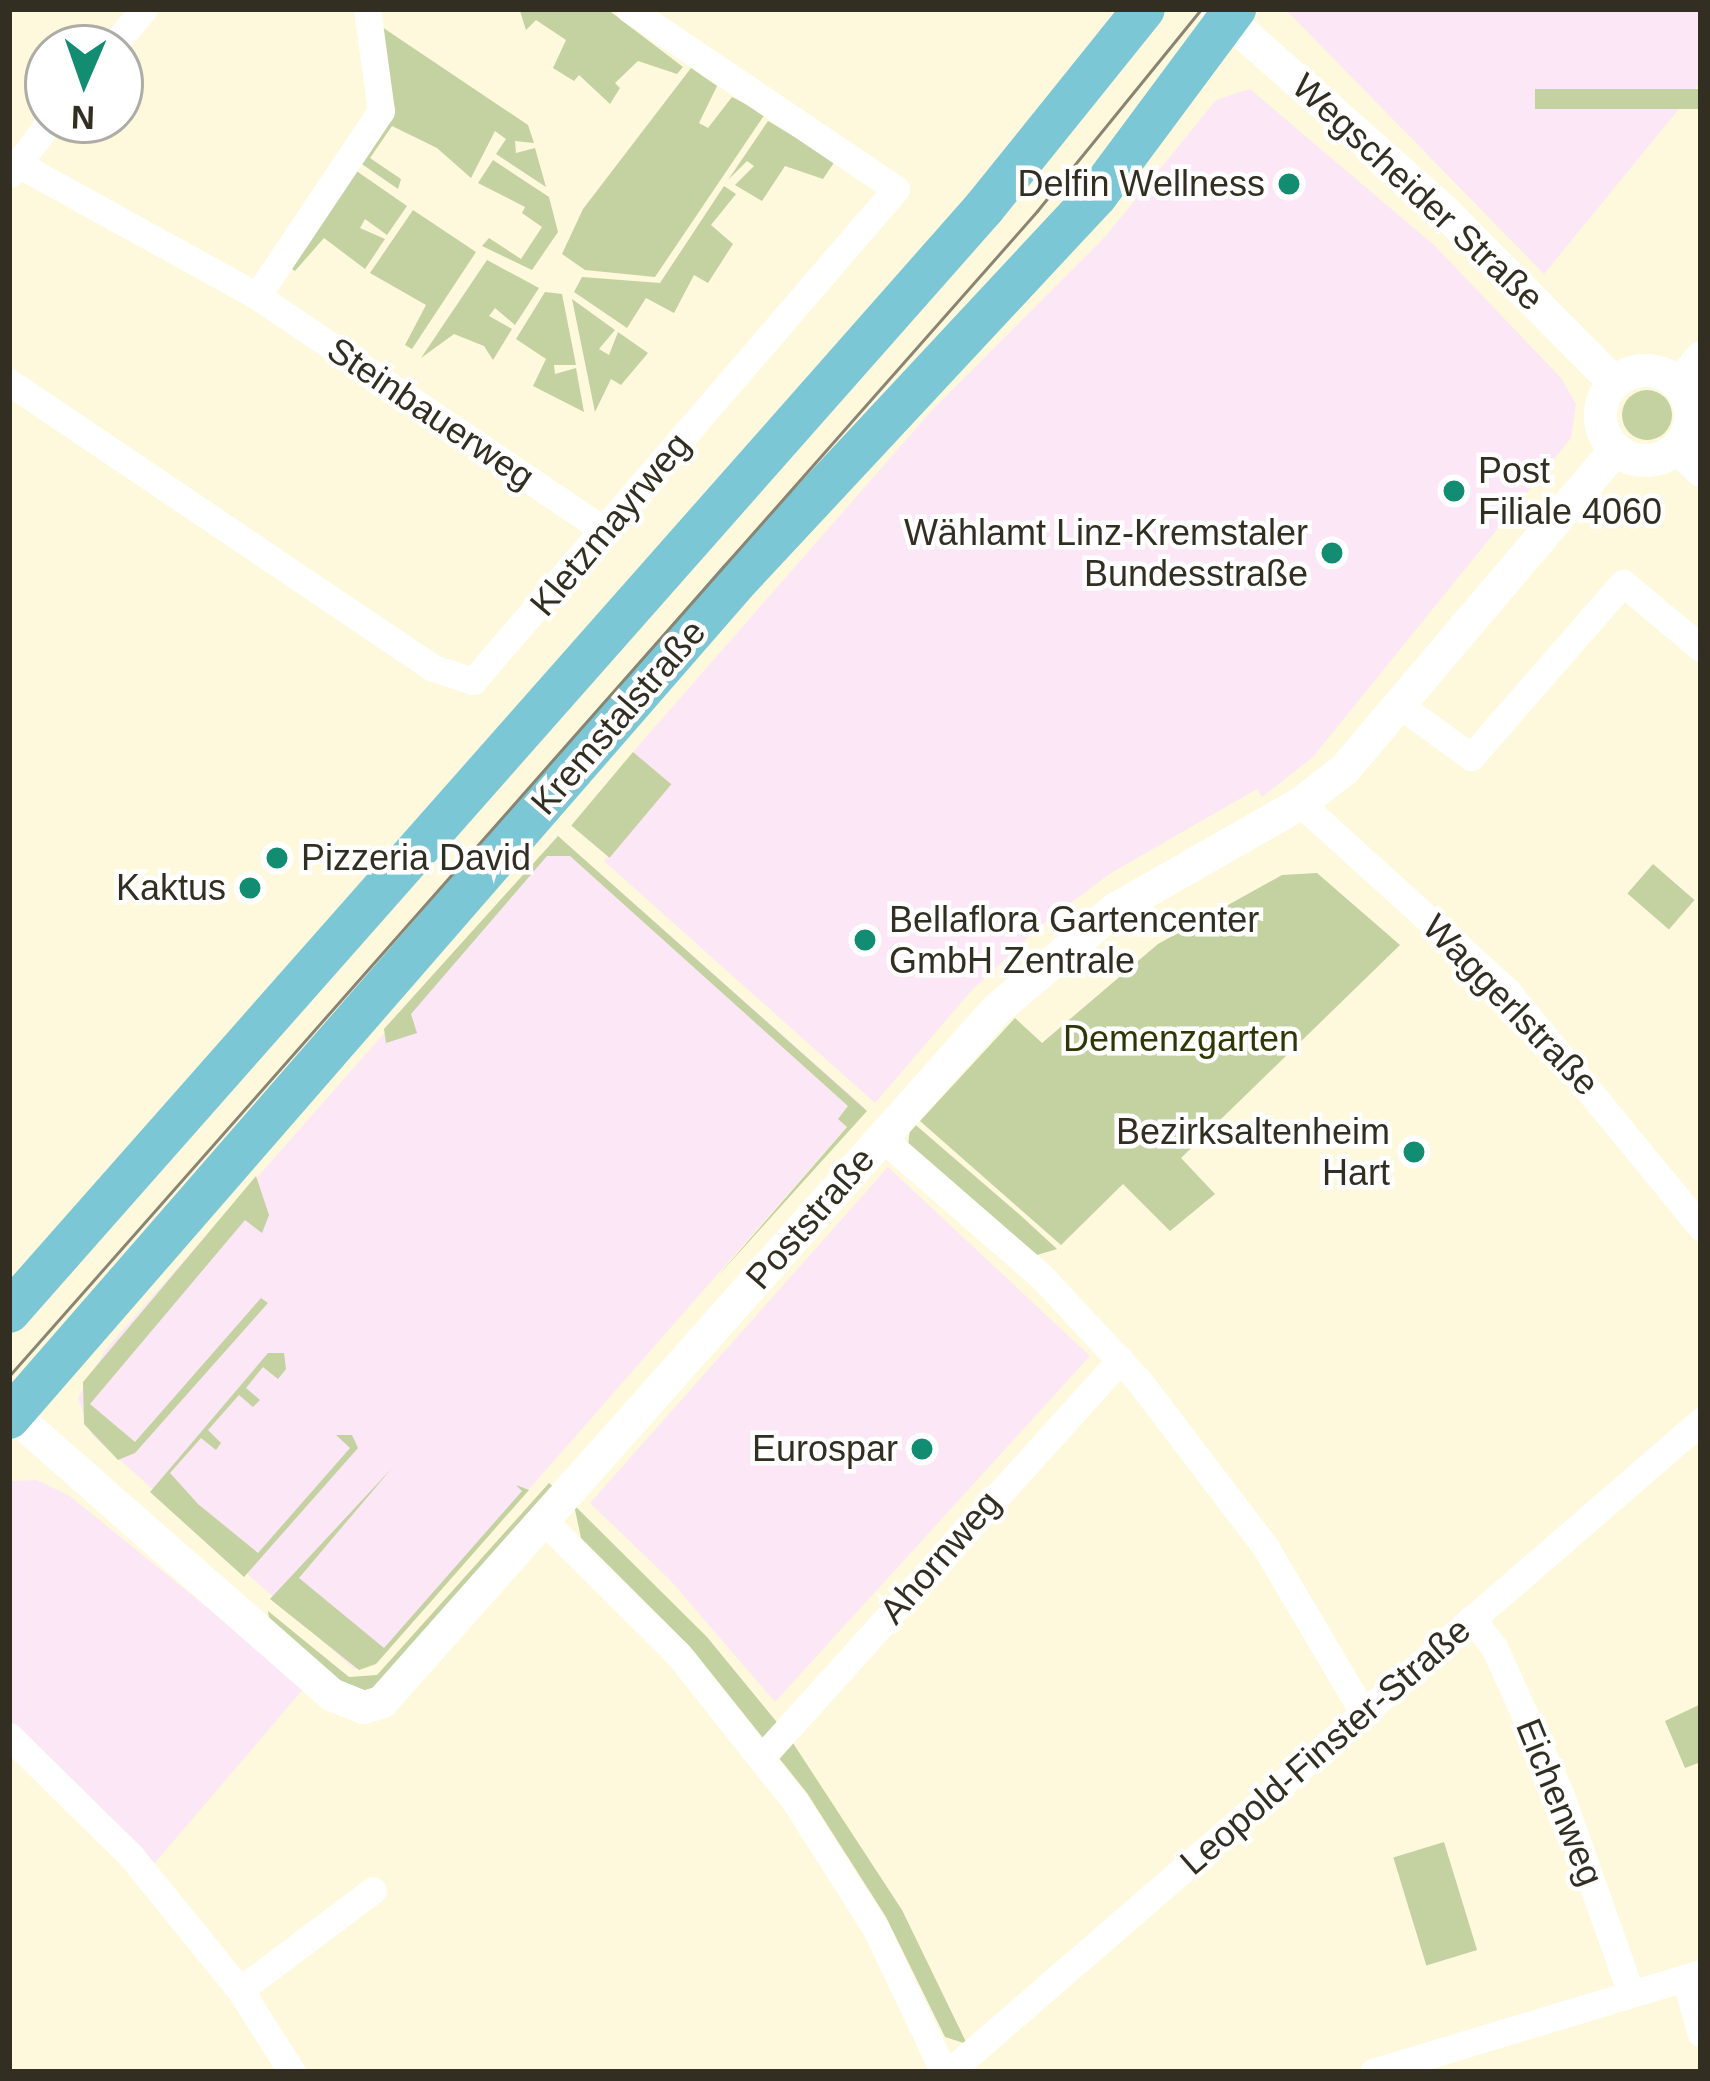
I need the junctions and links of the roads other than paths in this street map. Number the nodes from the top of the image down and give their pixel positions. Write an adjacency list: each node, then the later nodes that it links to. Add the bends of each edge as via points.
1 (367, 9): 7 (street, via 381,111)
2 (629, 9): 14 (street, Kletzmayrweg, via 896,189)
3 (1144, 9): 20 (main road, Kremstalstraße, via 984,208)
4 (1226, 12): 10 (street, Wegscheider Straße, via 1440,207); 22 (main road, Kremstalstraße, via 1097,195 738,580)
5 (33, 144): 6 (street)
6 (14, 170): 7 (street, Steinbauerweg)
7 (257, 296): 14 (street, Steinbauerweg)
8 (1701, 357): 11 (street)
9 (9, 382): 14 (street, Kletzmayrweg, via 450,679 482,674)
10 (1613, 382): 11 (street, via 1644,370); 12 (street, via 1599,419)
11 (1678, 385): 13 (street, via 1690,411)
12 (1615, 450): 13 (street, via 1645,461); 16 (street, Poststraße)
13 (1689, 459)
14 (605, 531)
15 (1701, 648): 16 (street, via 1622,584 1471,757)
16 (1401, 706): 17 (street, Poststraße)
17 (1300, 803): 18 (street, Poststraße, via 1160,879 1066,947 996,1009); 19 (street, Waggerlstraße, via 1507,992)
18 (881, 1137): 21 (street, via 1042,1277); 24 (street, Poststraße)
19 (1701, 1227)
20 (9, 1312)
21 (1120, 1360): 26 (street, via 1266,1548); 28 (street, Ahornweg)
22 (10, 1414): 24 (street, Poststraße, via 331,1694 363,1707 399,1686)
23 (1701, 1420): 25 (street, Leopold-Finster-Straße)
24 (544, 1521): 28 (street, via 678,1654)
25 (1472, 1618): 26 (street, Leopold-Finster-Straße); 32 (street, Eichenweg, via 1560,1793)
26 (1363, 1712): 35 (street, Leopold-Finster-Straße)
27 (9, 1736): 31 (street, via 131,1856)
28 (762, 1757): 35 (street, via 876,1928)
29 (373, 1890): 31 (street)
30 (1693, 1976): 32 (street); 33 (street)
31 (240, 1990): 34 (street)
32 (1631, 1994): 36 (street)
33 (1701, 2034)
34 (292, 2072)
35 (946, 2072)
36 (1373, 2072)

